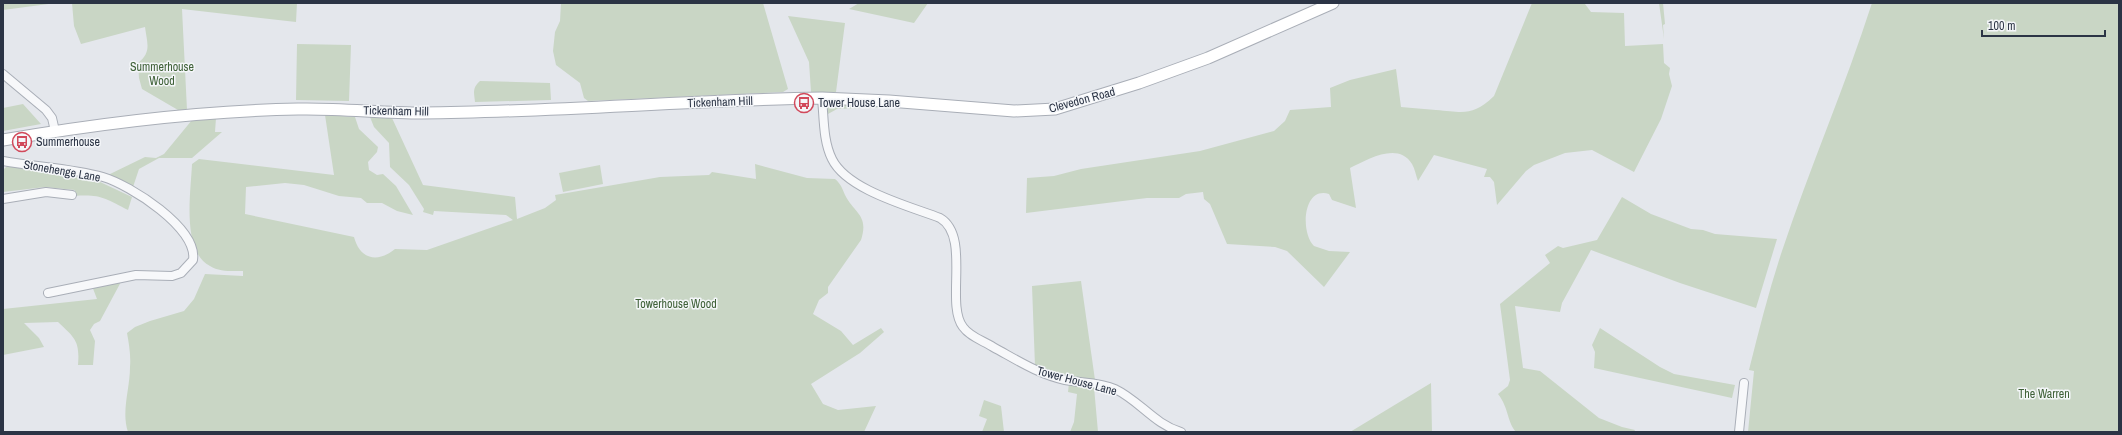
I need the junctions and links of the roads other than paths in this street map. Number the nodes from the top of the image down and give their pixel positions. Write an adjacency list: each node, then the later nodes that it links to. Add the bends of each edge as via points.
1 (1332, 3): 3 (main road, Clevedon Road, via 1208,58 1125,88 1055,109 1014,111 889,100)
2 (8, 75): 5 (street, via 46,110 52,118)
3 (822, 98): 4 (main road, Clevedon Road); 12 (street, Tower House Lane, via 828,149 841,172 868,189 947,223 957,261 959,319 967,332 1040,372 1063,380 1113,388 1129,397 1164,425)
4 (792, 99): 5 (main road, Tickenham Hill, via 422,113 300,108 216,112)
5 (55, 131): 6 (main road, Tickenham Hill)
6 (3, 140)
7 (3, 161): 10 (street, Stonehenge Lane, via 76,171 121,185 176,224 187,237 193,250 193,260 181,273 172,276 136,275)
8 (72, 195): 9 (street, via 46,192)
9 (3, 199)
10 (48, 293)
11 (1744, 383): 13 (street)
12 (1181, 432)
13 (1739, 432)

